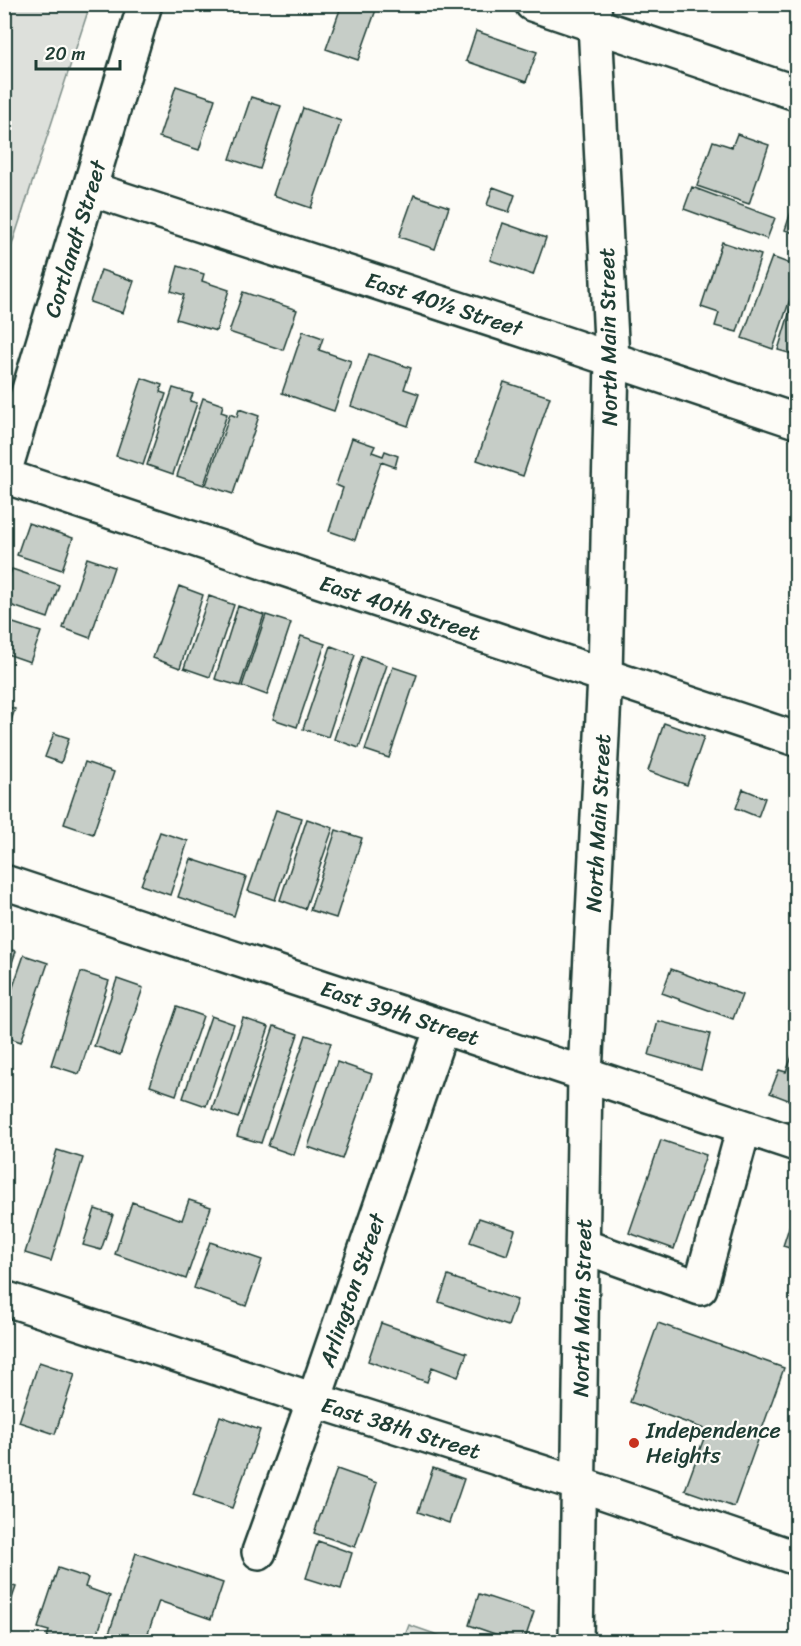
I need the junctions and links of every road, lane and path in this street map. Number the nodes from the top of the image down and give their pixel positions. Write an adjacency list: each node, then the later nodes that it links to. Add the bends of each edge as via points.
1 (145, 4): 5 (street, Cortlandt Street)
2 (532, 4): 3 (street)
3 (595, 15): 4 (street); 6 (street, North Main Street)
4 (796, 93)
5 (91, 189): 6 (street, East 40½ Street); 8 (street, Cortlandt Street)
6 (612, 360): 7 (street, East 40½ Street); 9 (street, North Main Street)
7 (796, 421)
8 (4, 474): 9 (street, East 40th Street)
9 (605, 676): 10 (street, East 40th Street); 13 (street, North Main Street)
10 (796, 739)
11 (4, 882): 12 (street, East 39th Street)
12 (442, 1027): 13 (street, East 39th Street); 18 (street, Arlington Street)
13 (585, 1074): 14 (street, East 39th Street); 16 (street, North Main Street)
14 (744, 1127): 15 (street, East 39th Street); 16 (street, via 700,1288)
15 (796, 1144)
16 (583, 1246): 19 (street, North Main Street)
17 (4, 1298): 18 (street, East 38th Street)
18 (314, 1400): 19 (street, East 38th Street); 20 (street, Arlington Street)
19 (579, 1484): 21 (street, East 38th Street); 22 (street, North Main Street)
20 (260, 1552)
21 (796, 1558)
22 (576, 1641)

